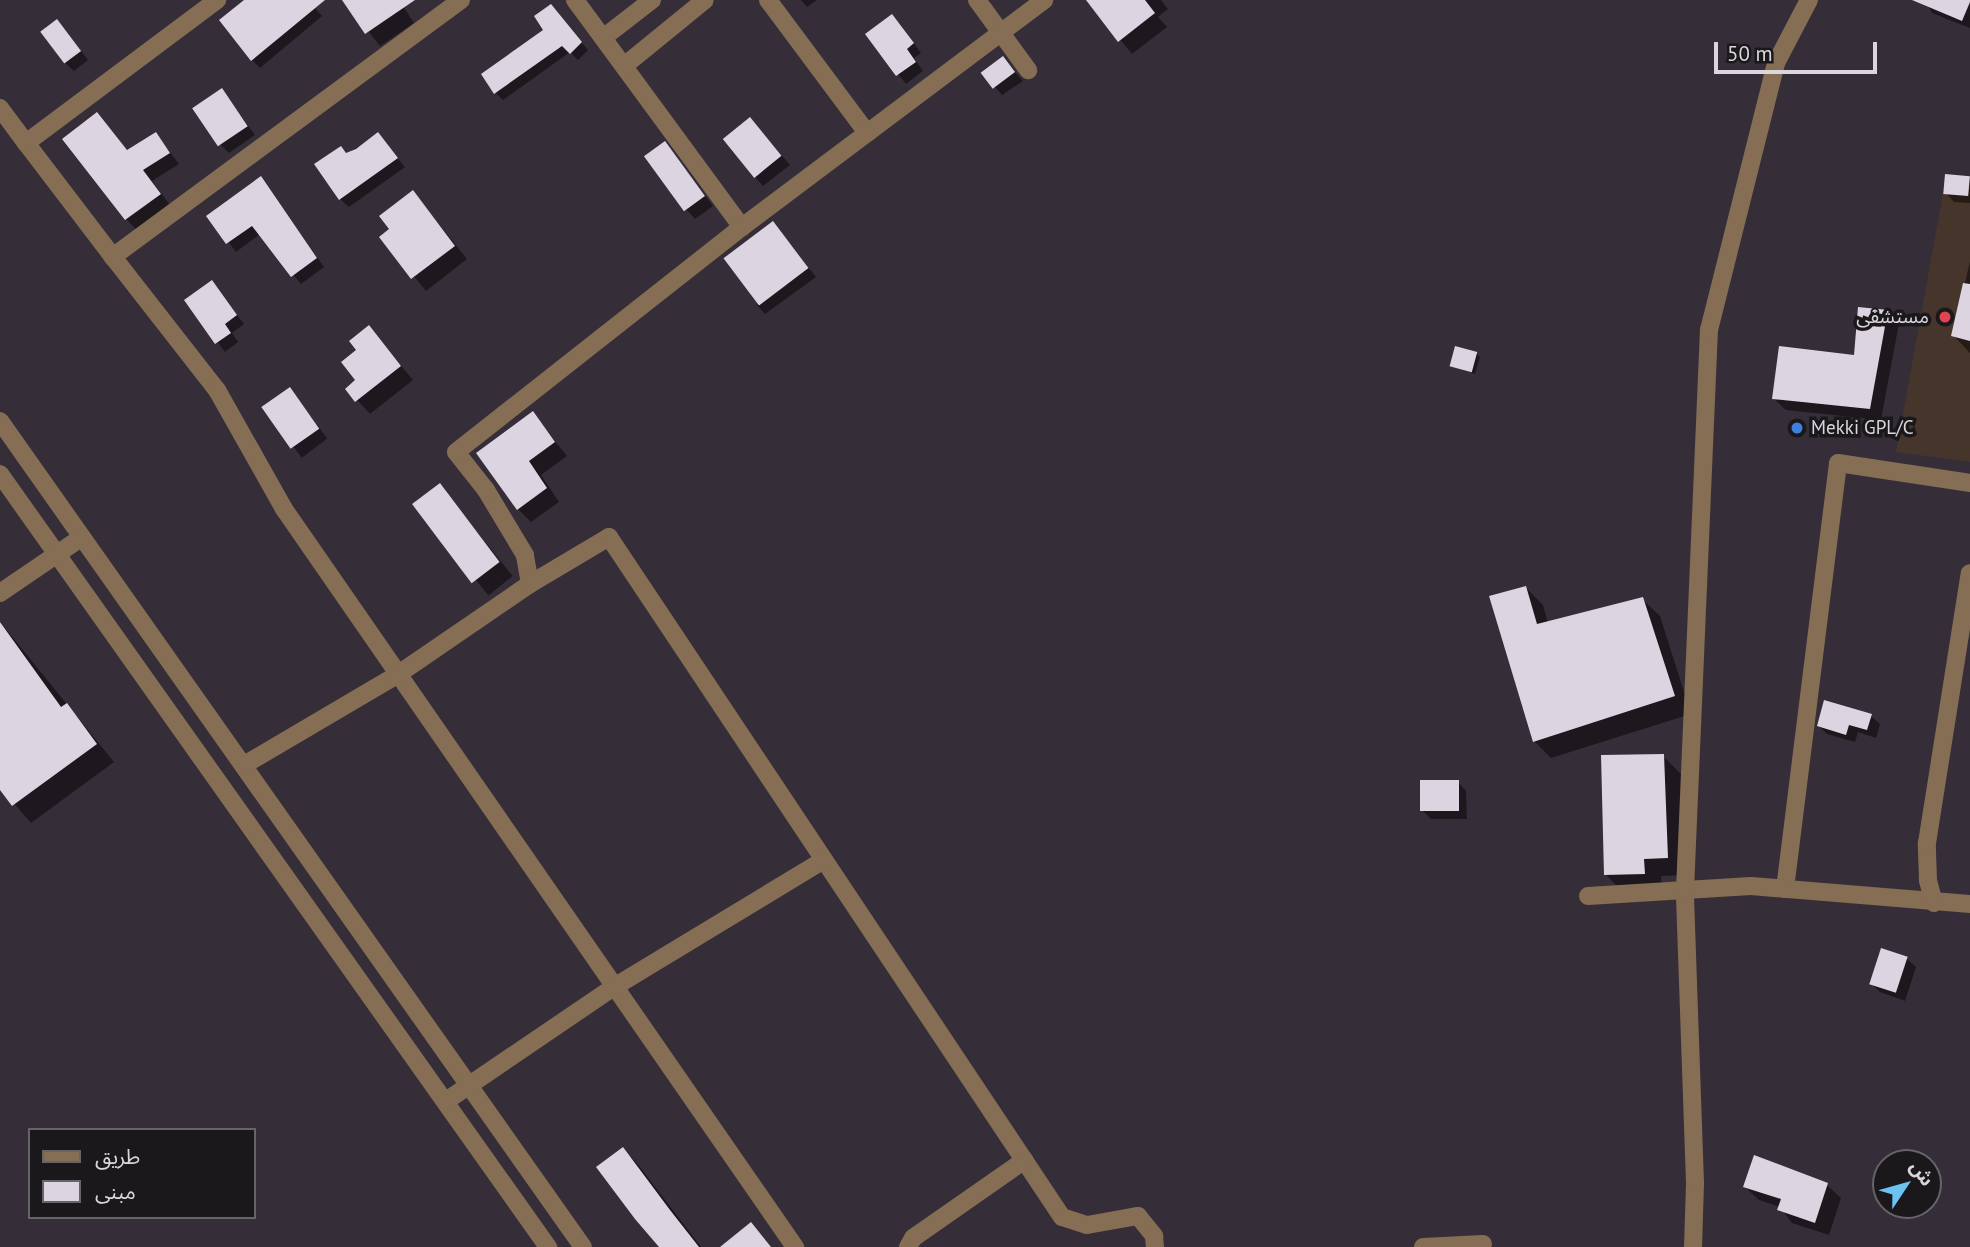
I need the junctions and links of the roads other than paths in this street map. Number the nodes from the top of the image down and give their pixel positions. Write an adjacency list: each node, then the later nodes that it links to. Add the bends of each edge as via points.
1 (218, 0): 16 (street)
2 (461, 0): 18 (street)
3 (575, 0): 11 (street)
4 (652, 0): 11 (street)
5 (705, 0): 12 (street)
6 (768, 0): 15 (street)
7 (977, 0): 10 (street)
8 (1045, 0): 10 (street)
9 (1809, 0): 31 (street, via 1776,63 1709,330)
10 (1001, 33): 13 (street); 15 (street)
11 (603, 38): 12 (street)
12 (624, 66): 17 (street)
13 (1028, 71)
14 (0, 108): 16 (street)
15 (867, 133): 17 (street)
16 (26, 143): 18 (street)
17 (742, 227): 25 (street, via 456,452 486,490 525,555)
18 (113, 257): 27 (street, via 217,390 284,509)
19 (0, 421): 22 (street)
20 (0, 474): 23 (street)
21 (1970, 483): 30 (street, via 1838,463)
22 (82, 537): 23 (street); 28 (street)
23 (58, 554): 26 (street); 37 (street)
24 (1970, 573): 33 (street, via 1927,843 1927,880)
25 (530, 584): 27 (street); 29 (street, via 608,537)
26 (0, 593)
27 (397, 675): 28 (street); 35 (street)
28 (244, 765): 36 (street)
29 (824, 860): 35 (street); 38 (street)
30 (1784, 889): 31 (street); 33 (street)
31 (1685, 890): 32 (street); 46 (street)
32 (1588, 896)
33 (1934, 903): 34 (street)
34 (1970, 904)
35 (614, 987): 36 (street); 42 (street)
36 (473, 1087): 37 (street); 41 (street)
37 (446, 1101): 40 (street)
38 (1025, 1160): 43 (street, via 913,1238); 44 (street, via 1062,1217 1087,1225 1139,1216 1154,1236)
39 (1483, 1244): 45 (street)
40 (548, 1247)
41 (583, 1247)
42 (795, 1247)
43 (908, 1247)
44 (1155, 1247)
45 (1423, 1247)
46 (1693, 1247)

